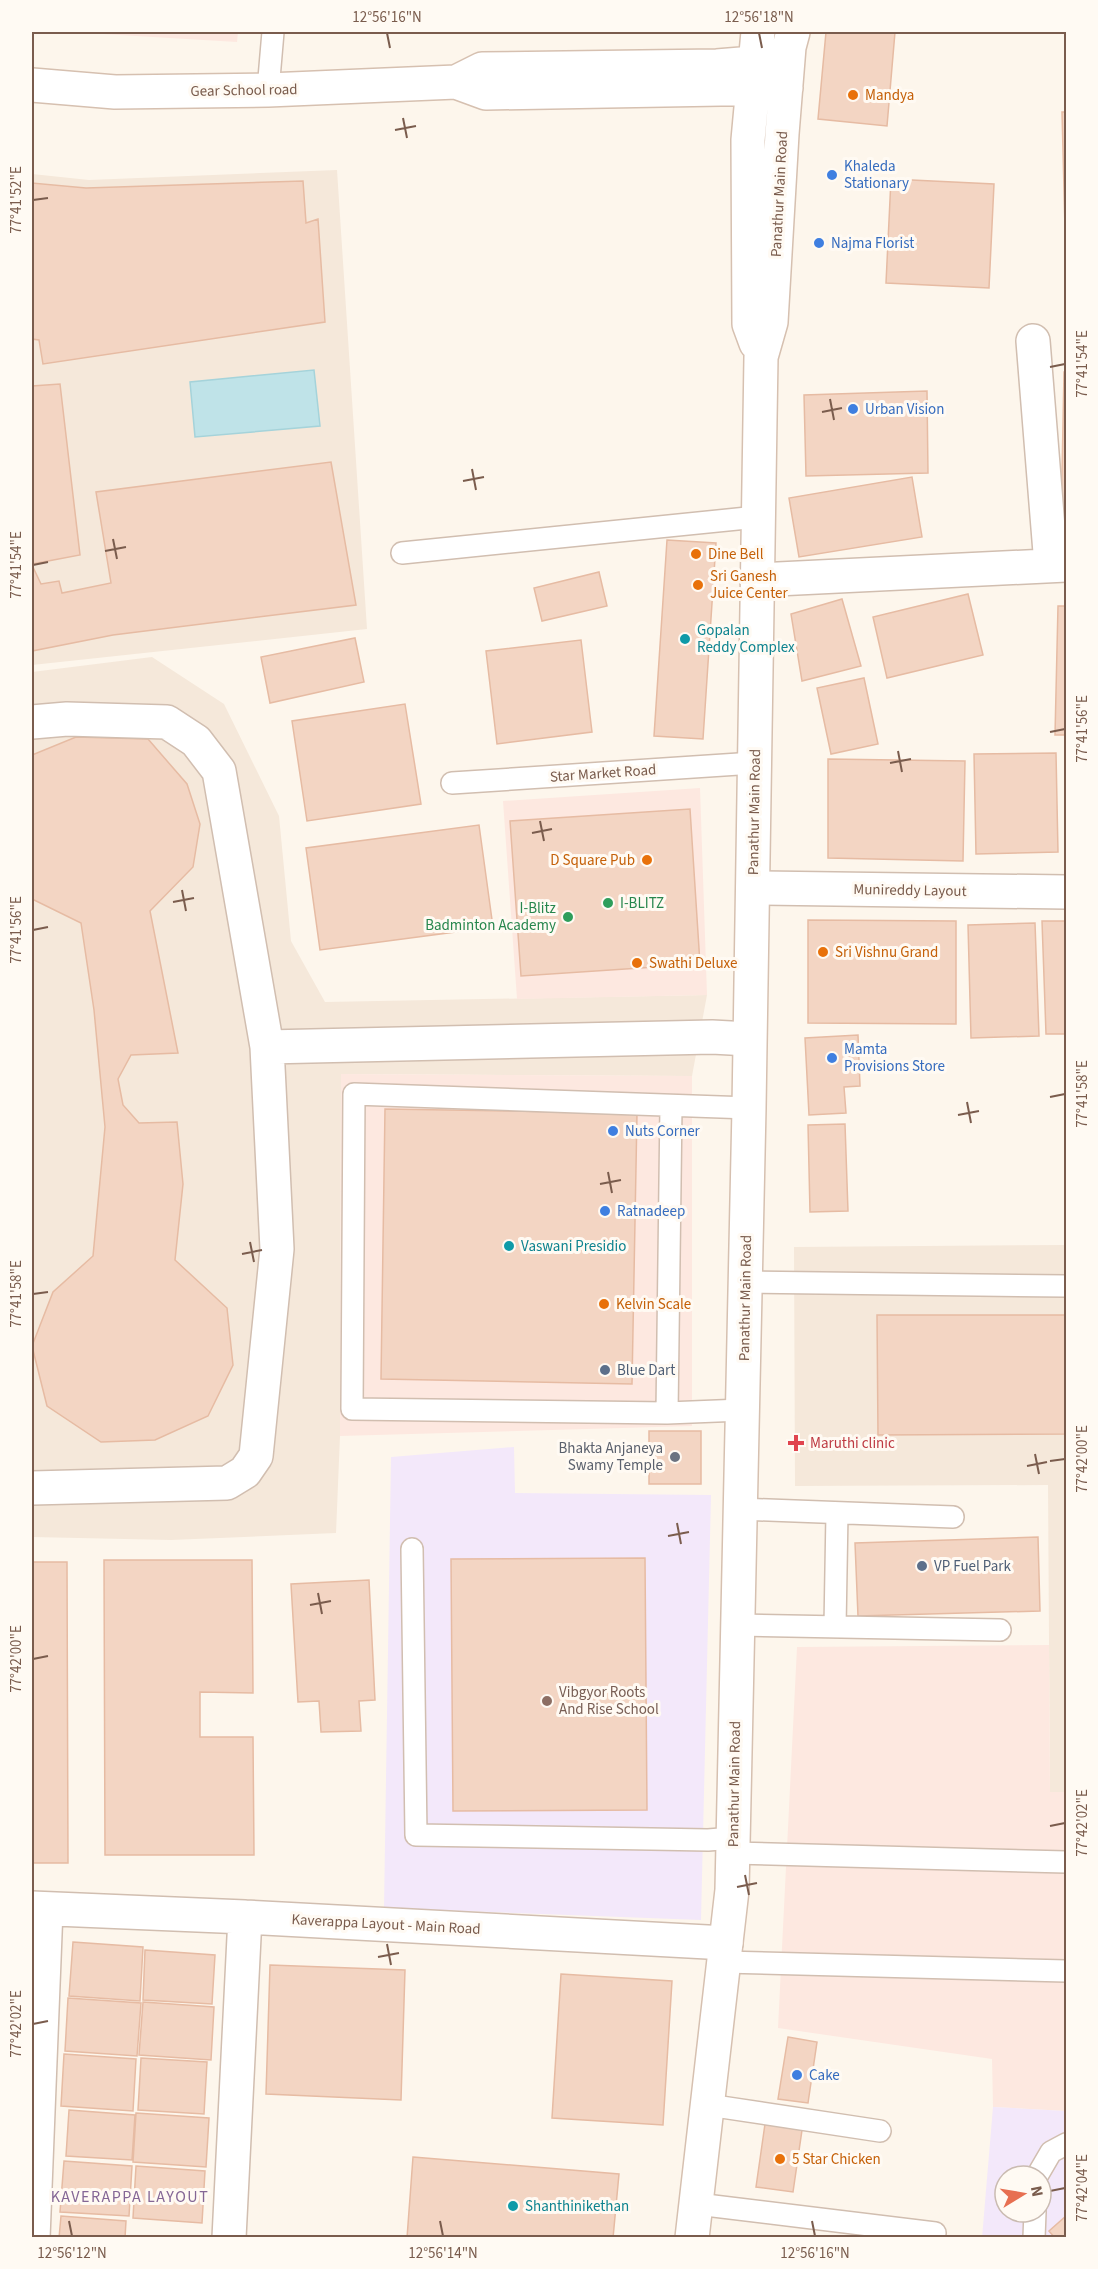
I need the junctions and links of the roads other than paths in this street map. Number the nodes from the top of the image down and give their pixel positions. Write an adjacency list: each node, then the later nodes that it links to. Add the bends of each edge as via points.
1 (273, 32): 6 (lane)
2 (758, 32): 4 (street, Panathur Main Road)
3 (789, 60): 4 (street, Gear School road); 8 (street, Panathur Main Road, via 771,322)
4 (753, 76): 6 (street, Gear School road, via 482,69 456,82); 8 (street, Panathur Main Road, via 748,140 750,324)
5 (32, 85): 6 (street, Gear School road, via 115,92)
6 (268, 90)
7 (1033, 341): 11 (street)
8 (760, 357): 9 (street, Panathur Main Road)
9 (758, 517): 10 (lane); 12 (street, Panathur Main Road)
10 (402, 553)
11 (1059, 565): 12 (street)
12 (757, 580): 14 (street, Panathur Main Road)
13 (32, 723): 19 (street, via 67,719 167,722 196,741 219,771)
14 (754, 764): 15 (lane, Star Market Road); 16 (street, Panathur Main Road)
15 (452, 783)
16 (753, 888): 17 (street, Munireddy Layout); 18 (street, Panathur Main Road)
17 (1066, 892)
18 (749, 1039): 19 (street); 21 (street, Panathur Main Road)
19 (267, 1047): 26 (street, via 277,1249 256,1456 245,1472 226,1483)
20 (671, 1106): 21 (lane); 25 (lane); 25 (lane, via 354,1094 352,1409)
21 (749, 1108): 22 (street, Panathur Main Road)
22 (745, 1282): 23 (lane); 24 (street, Panathur Main Road)
23 (1066, 1286)
24 (742, 1410): 25 (lane); 27 (street, Panathur Main Road)
25 (667, 1413)
26 (32, 1488)
27 (740, 1509): 28 (lane); 31 (street, Panathur Main Road)
28 (837, 1514): 29 (lane); 32 (lane)
29 (953, 1517)
30 (412, 1549): 34 (lane, via 416,1835 708,1840)
31 (738, 1624): 32 (lane); 34 (street, Panathur Main Road)
32 (835, 1627): 33 (lane)
33 (1000, 1630)
34 (733, 1845): 35 (lane); 38 (street, Panathur Main Road)
35 (1066, 1862)
36 (39, 1908): 37 (street, Kaverappa Layout - Main Road); 46 (street)
37 (245, 1917): 38 (street, Kaverappa Layout - Main Road); 47 (street)
38 (725, 1953): 39 (lane); 40 (street, Panathur Main Road)
39 (1066, 1971)
40 (708, 2105): 41 (lane); 44 (street, Panathur Main Road)
41 (880, 2131)
42 (1066, 2144): 43 (lane, via 1051,2152)
43 (1044, 2164)
44 (697, 2204): 45 (lane); 48 (street, Panathur Main Road)
45 (935, 2233)
46 (33, 2238)
47 (229, 2238)
48 (692, 2238)

